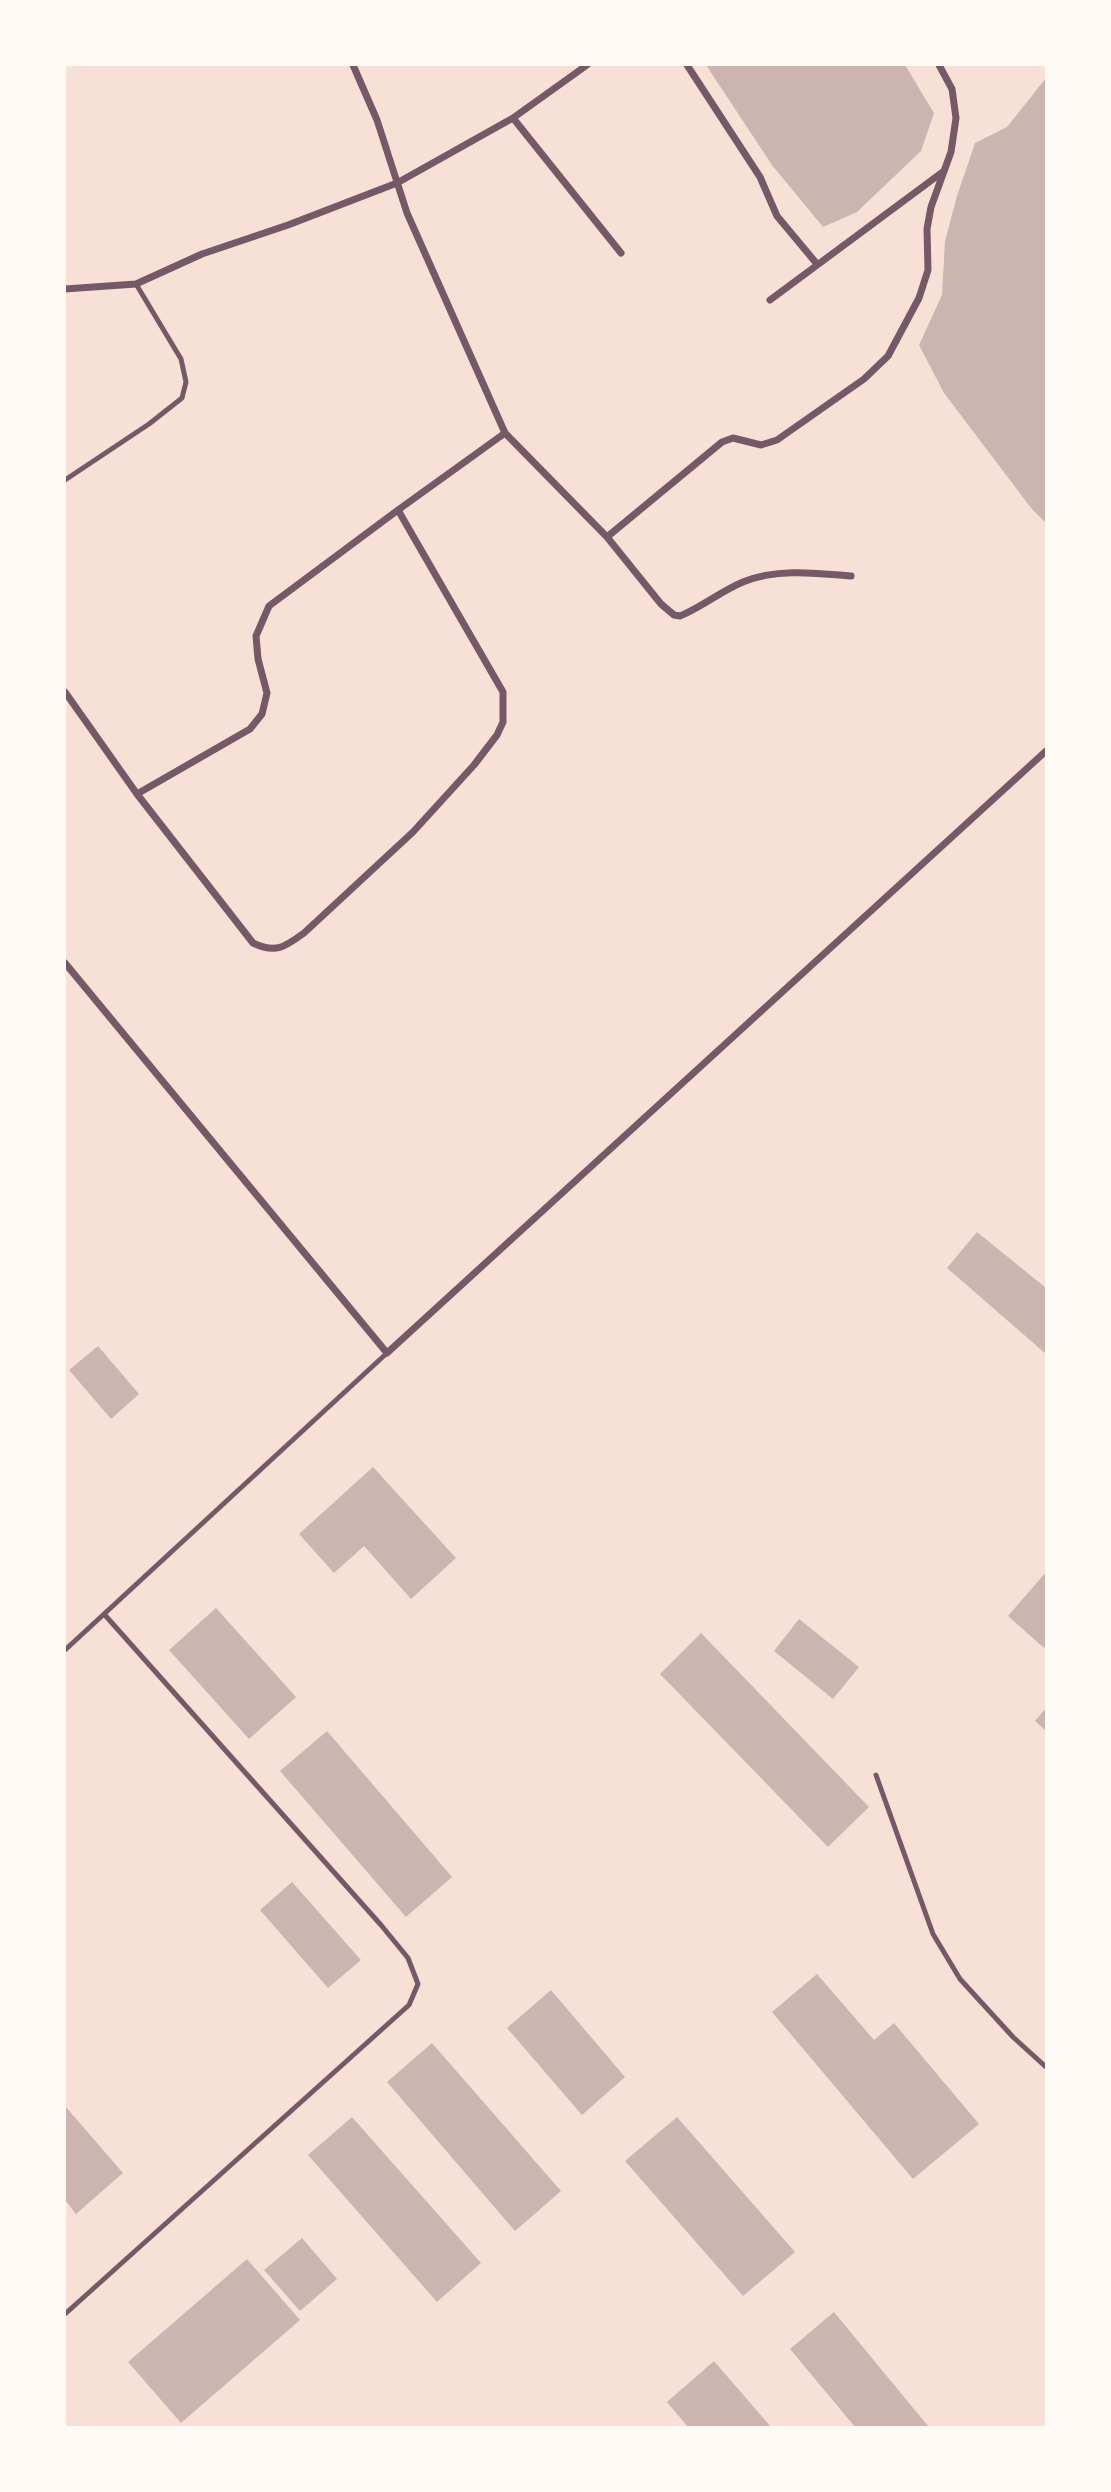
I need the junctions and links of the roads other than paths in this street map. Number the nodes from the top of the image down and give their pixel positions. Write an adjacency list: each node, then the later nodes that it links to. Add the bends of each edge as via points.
1 (353, 65): 7 (street)
2 (587, 65): 5 (street)
3 (687, 65): 9 (street, via 754,168 777,216)
4 (939, 65): 6 (street, via 952,89 956,118)
5 (513, 118): 7 (street); 8 (street)
6 (944, 170): 9 (street); 16 (street, via 927,229 928,270 919,298 888,356 864,379 777,440 761,445 733,438 722,442)
7 (397, 183): 10 (street, via 202,254); 13 (street)
8 (621, 253)
9 (817, 264): 12 (street)
10 (136, 284): 11 (street); 14 (lane, via 181,359 186,382 182,398)
11 (65, 289)
12 (770, 300)
13 (505, 433): 15 (street); 16 (street)
14 (65, 480)
15 (398, 510): 20 (street, via 269,606 256,636 267,693 262,714 250,729); 20 (street, via 503,692 504,713 496,735 474,765 413,832 304,933 287,945 267,950 253,943)
16 (607, 537): 17 (street, via 661,604 680,616 760,576)
17 (851, 576)
18 (65, 692): 20 (street)
19 (1046, 751): 22 (street)
20 (137, 794)
21 (65, 963): 22 (street)
22 (387, 1353): 23 (lane)
23 (104, 1614): 24 (lane); 27 (lane, via 382,1925 408,1958 418,1984 409,2005)
24 (65, 1650)
25 (876, 1775): 26 (lane, via 933,1934 960,1979)
26 (1046, 2067)
27 (65, 2314)

